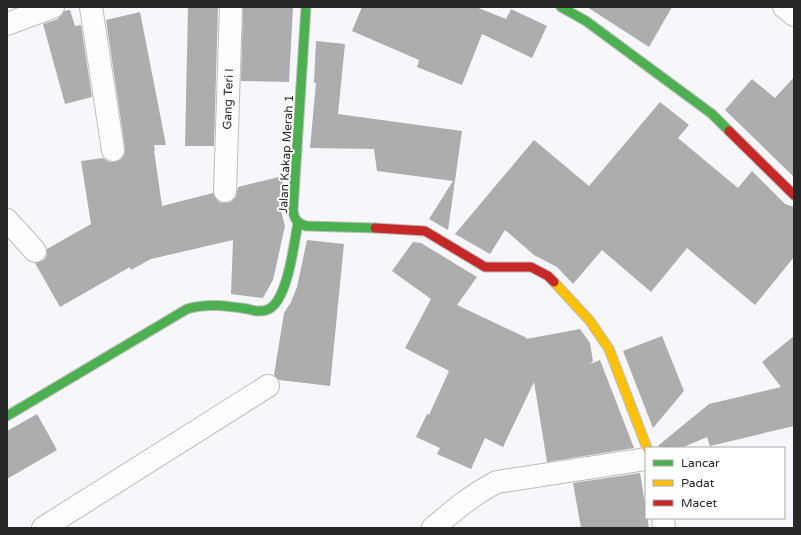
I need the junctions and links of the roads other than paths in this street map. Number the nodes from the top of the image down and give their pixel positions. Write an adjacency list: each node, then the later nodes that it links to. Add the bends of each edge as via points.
1 (53, 7): 8 (street)
2 (91, 7): 9 (street)
3 (230, 7): 10 (street, Gang Teri I)
4 (306, 7): 13 (street, Jalan Kakap Merah 1, via 293,210 294,219)
5 (561, 7): 11 (street, via 586,21 712,114)
6 (784, 7): 7 (street)
7 (794, 14)
8 (7, 24)
9 (113, 150)
10 (225, 191)
11 (794, 195)
12 (7, 220): 14 (street)
13 (298, 224): 16 (street, via 282,294 274,306 261,311 210,304 187,309); 17 (street, Jalan Kakap Merah 1, via 425,231 485,267 531,267 540,270 590,321 609,349)
14 (36, 251)
15 (268, 386): 19 (street)
16 (7, 416)
17 (647, 447)
18 (645, 459): 20 (street, via 497,482 482,489)
19 (43, 528)
20 (433, 528)

